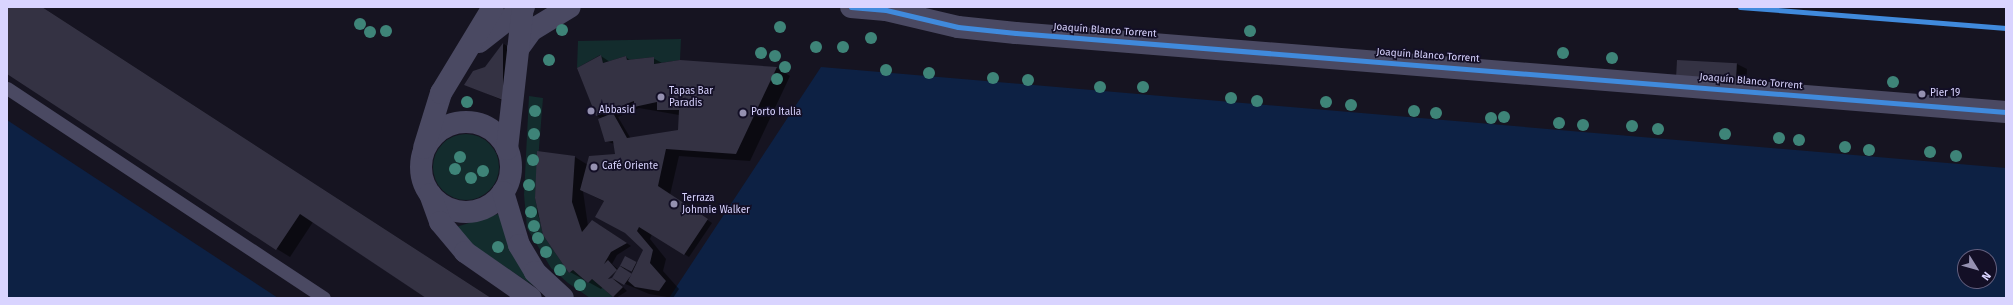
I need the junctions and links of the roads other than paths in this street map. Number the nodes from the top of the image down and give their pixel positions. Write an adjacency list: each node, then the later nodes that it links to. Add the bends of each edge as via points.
1 (493, 7): 6 (street)
2 (523, 7): 5 (street); 6 (street)
3 (570, 7): 5 (street, via 532,30)
4 (851, 7): 8 (street, Joaquín Blanco Torrent, via 886,10 958,27 1016,33)
5 (517, 52): 9 (street)
6 (458, 62): 10 (street, via 430,122)
7 (7, 88): 13 (lane)
8 (2006, 112)
9 (507, 149): 10 (street, via 489,128 462,122 436,133); 11 (street, via 511,164)
10 (422, 157): 12 (street, via 422,175)
11 (503, 192): 12 (street, via 494,202 467,212 453,210); 15 (street, via 519,245 535,272)
12 (430, 194): 14 (street, via 440,222 465,252)
13 (324, 298)
14 (531, 298)
15 (563, 298)

